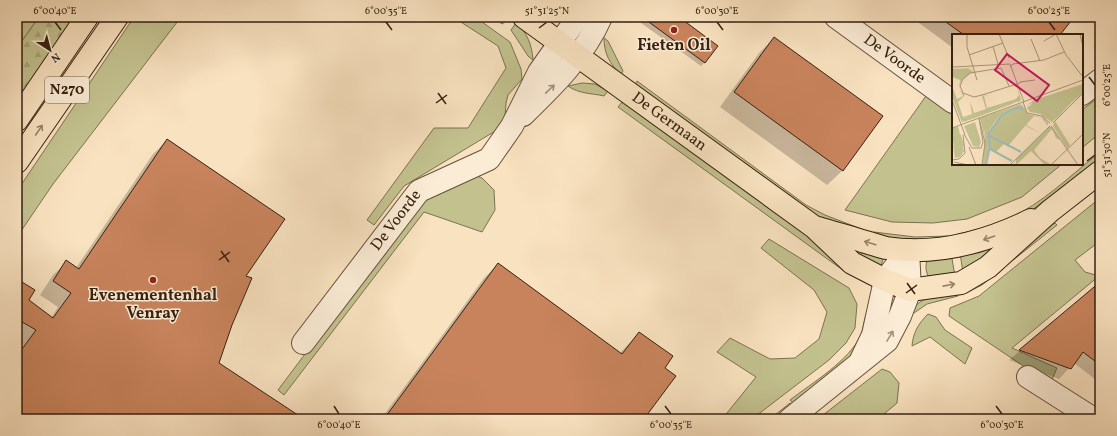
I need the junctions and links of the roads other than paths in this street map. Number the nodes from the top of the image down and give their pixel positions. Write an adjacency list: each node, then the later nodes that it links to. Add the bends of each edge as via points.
1 (87, 17): 12 (main road, N270)
2 (116, 17): 14 (main road, N270, one-way to 2)
3 (524, 17): 7 (main road, De Germaan)
4 (578, 17): 7 (street, De Voorde)
5 (602, 17): 8 (street, De Voorde)
6 (836, 17): 11 (street, De Voorde)
7 (559, 42): 8 (main road, De Germaan); 13 (street, De Voorde, via 538,72)
8 (578, 56): 13 (street, De Voorde, one-way to 8, via 556,84); 17 (main road, De Germaan)
9 (1100, 80): 10 (street)
10 (1083, 93)
11 (952, 101)
12 (17, 120)
13 (512, 126): 21 (street, De Voorde, via 489,159 419,191)
14 (17, 162)
15 (1100, 172): 16 (main road)
16 (1050, 211): 18 (main road, De Germaan, one-way to 18, via 1007,232 980,241 940,249); 20 (main road, one-way to 16, via 961,283 988,267)
17 (814, 227): 18 (main road, De Germaan, one-way to 17, via 884,247); 19 (main road, De Germaan, via 852,263)
18 (908, 250): 19 (street); 20 (street)
19 (885, 280): 20 (main road, De Germaan); 22 (street, via 872,335)
20 (910, 290): 22 (street, one-way to 20, via 887,342)
21 (303, 343)
22 (861, 362): 24 (street)
23 (1028, 377): 25 (street)
24 (790, 419)
25 (1094, 419)

